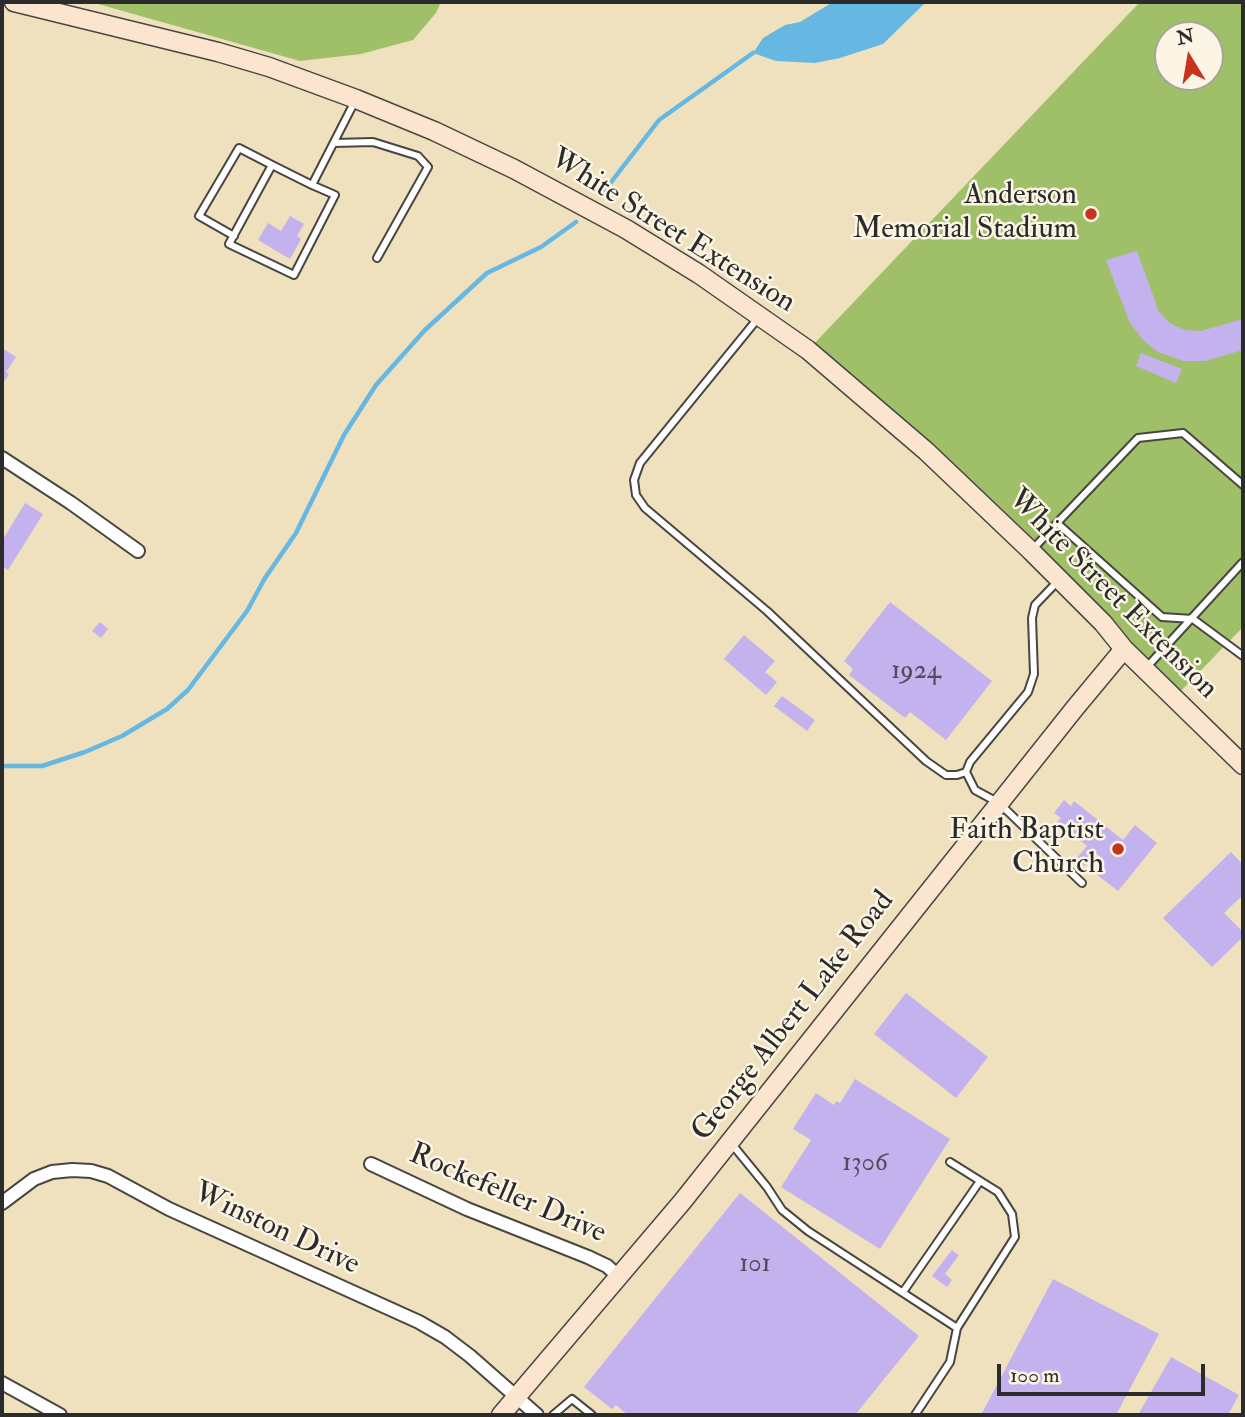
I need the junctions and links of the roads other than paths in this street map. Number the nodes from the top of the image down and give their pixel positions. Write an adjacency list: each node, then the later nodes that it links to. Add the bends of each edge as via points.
1 (15, 2): 2 (street, White Street Extension, via 218,52)
2 (356, 99): 3 (lane); 8 (street, White Street Extension, via 446,137 588,207)
3 (334, 143): 5 (lane); 7 (lane, via 373,142 418,156 428,167)
4 (272, 165): 5 (lane); 6 (lane); 6 (lane, via 239,148 199,216)
5 (313, 185): 6 (lane, via 335,195 294,275 229,244)
6 (234, 236)
7 (377, 258)
8 (760, 315): 13 (street, White Street Extension, via 848,383); 21 (lane, via 640,463 634,480 636,495 926,761 946,775)
9 (2, 458): 12 (street)
10 (1243, 485): 11 (lane, via 1182,432 1138,438)
11 (1057, 523): 13 (lane); 16 (lane, via 1162,617)
12 (138, 551)
13 (1031, 551): 15 (street, White Street Extension)
14 (1243, 562): 16 (lane)
15 (1059, 580): 17 (street, White Street Extension); 21 (lane, via 1035,605 1034,674 1028,692)
16 (1193, 619): 18 (lane); 19 (lane)
17 (1124, 649): 19 (street, White Street Extension); 22 (street, George Albert Lake Road)
18 (1243, 656)
19 (1145, 669): 20 (street, White Street Extension)
20 (1243, 765)
21 (966, 772): 22 (lane, via 975,790)
22 (999, 803): 23 (lane); 24 (street, George Albert Lake Road)
23 (1082, 883)
24 (730, 1143): 29 (street, George Albert Lake Road); 30 (lane, via 782,1210)
25 (950, 1161): 27 (lane)
26 (371, 1164): 29 (street, Rockefeller Drive, via 467,1209 588,1257)
27 (980, 1181): 30 (lane); 31 (lane, via 998,1192 1012,1213 1016,1237)
28 (2, 1203): 33 (street, Winston Drive, via 34,1179 52,1172 108,1176 169,1209 419,1322 470,1356)
29 (619, 1277): 33 (street, George Albert Lake Road)
30 (903, 1292): 31 (lane)
31 (957, 1328): 39 (lane, via 950,1362)
32 (2, 1383): 34 (street)
33 (516, 1398): 35 (street, George Albert Lake Road); 36 (street, Winston Drive)
34 (60, 1415)
35 (501, 1415)
36 (537, 1415)
37 (553, 1415): 38 (lane, via 572,1399)
38 (592, 1415)
39 (915, 1415)

